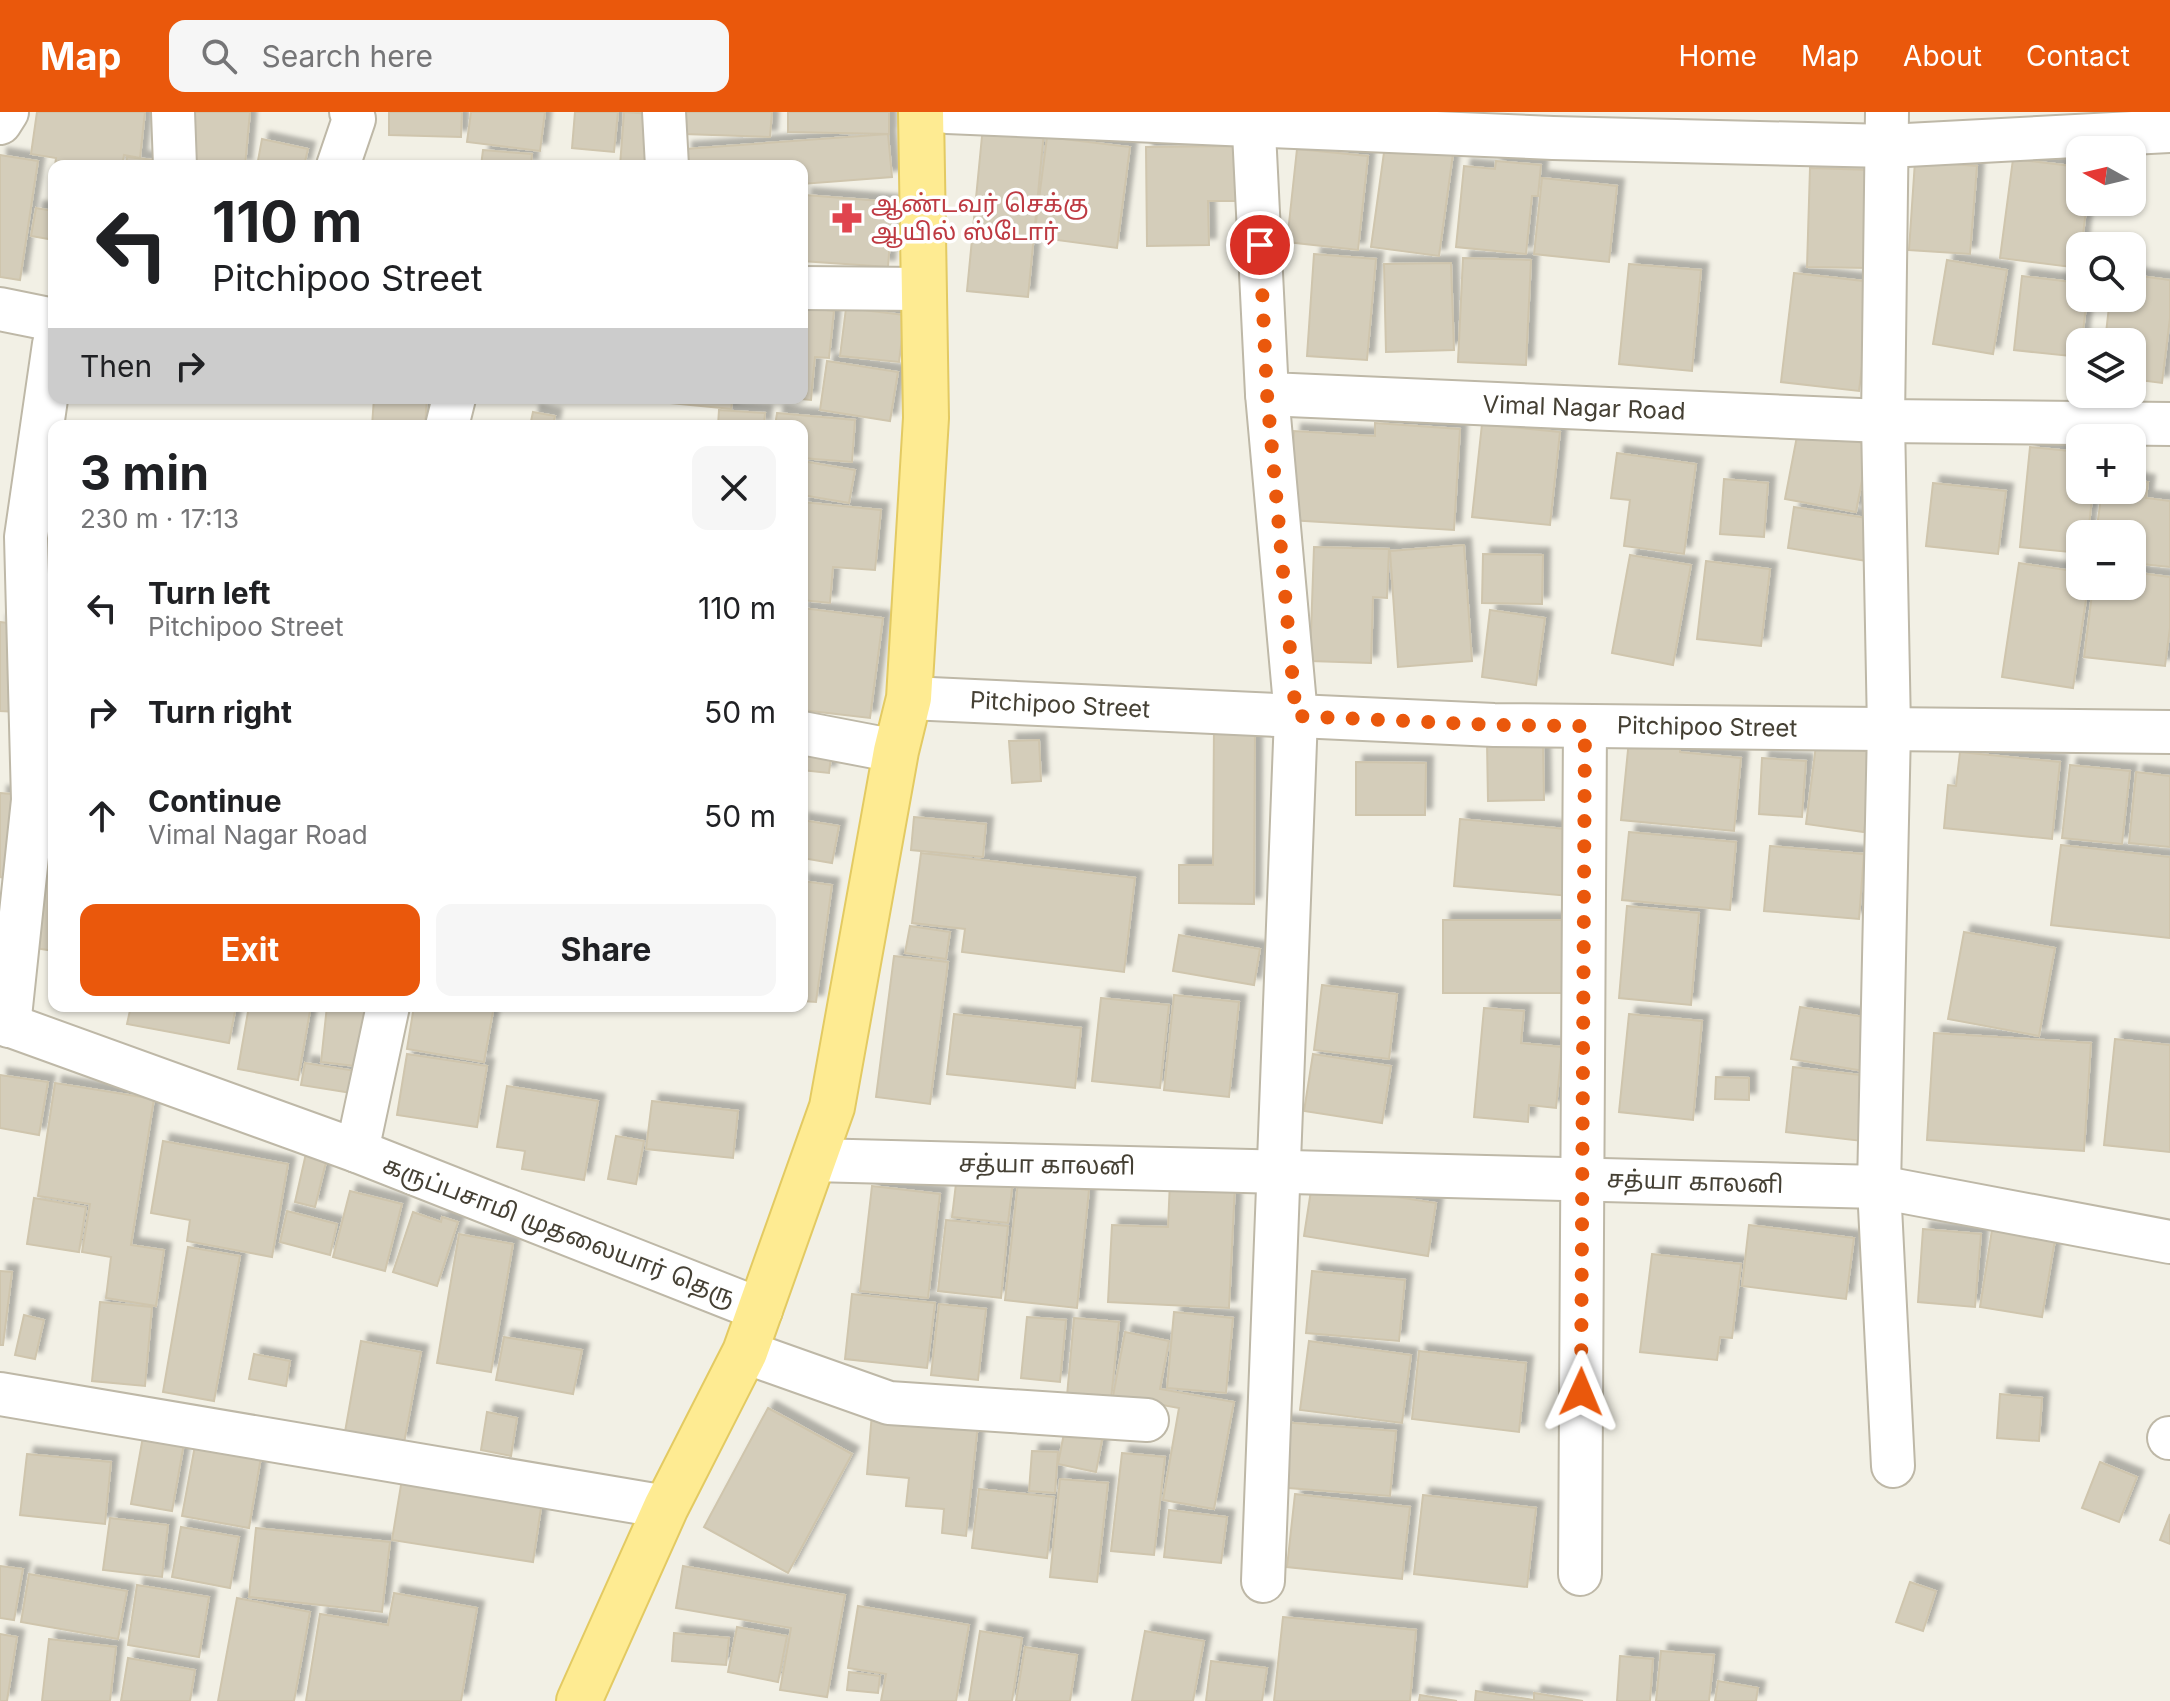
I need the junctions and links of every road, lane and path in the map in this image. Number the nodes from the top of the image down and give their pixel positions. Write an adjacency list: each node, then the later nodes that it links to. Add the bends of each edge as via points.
1 (7, 112): 8 (street)
2 (173, 112): 12 (street)
3 (351, 112): 13 (street, via 354,119)
4 (664, 112): 14 (street)
5 (921, 112): 16 (main road)
6 (947, 112): 7 (street)
7 (1253, 119): 9 (street); 20 (street)
8 (0, 123)
9 (1553, 125): 10 (street)
10 (1888, 129): 11 (street); 21 (street)
11 (2170, 131)
12 (175, 160)
13 (340, 160)
14 (667, 160)
15 (808, 288): 16 (street)
16 (924, 289): 23 (main road, via 926,418)
17 (0, 309): 18 (street)
18 (48, 319)
19 (48, 385): 31 (street, கருப்பசாமி முதலையார் தெரு, via 26,537 33,800)
20 (1267, 394): 21 (street, Vimal Nagar Road); 24 (street)
21 (1883, 421): 22 (street, Vimal Nagar Road); 26 (street)
22 (2170, 424)
23 (909, 698): 24 (street, Pitchipoo Street); 29 (main road)
24 (1296, 716): 25 (street, Pitchipoo Street); 34 (street)
25 (1585, 726): 26 (street, Pitchipoo Street); 35 (street)
26 (1889, 729): 27 (street, Pitchipoo Street); 36 (street)
27 (2170, 732)
28 (808, 734): 29 (street)
29 (896, 751): 33 (main road, via 832,1107)
30 (387, 1012): 32 (street, கருப்பசாமி முதலையார் தெரு)
31 (4, 1024): 32 (street, கருப்பசாமி முதலையார் தெரு)
32 (357, 1151): 38 (street, கருப்பசாமி முதலையார் தெரு)
33 (813, 1160): 34 (street, சத்யா காலனி); 38 (main road)
34 (1279, 1170): 35 (street, சத்யா காலனி); 45 (street)
35 (1582, 1179): 36 (street, சத்யா காலனி); 44 (street)
36 (1879, 1187): 37 (street, சத்யா காலனி); 42 (street)
37 (2170, 1242)
38 (761, 1310): 39 (main road)
39 (745, 1352): 41 (street, via 889,1403); 43 (main road)
40 (0, 1394): 43 (street)
41 (1147, 1420)
42 (1893, 1466)
43 (666, 1507): 46 (main road)
44 (1580, 1574)
45 (1263, 1581)
46 (579, 1701)

